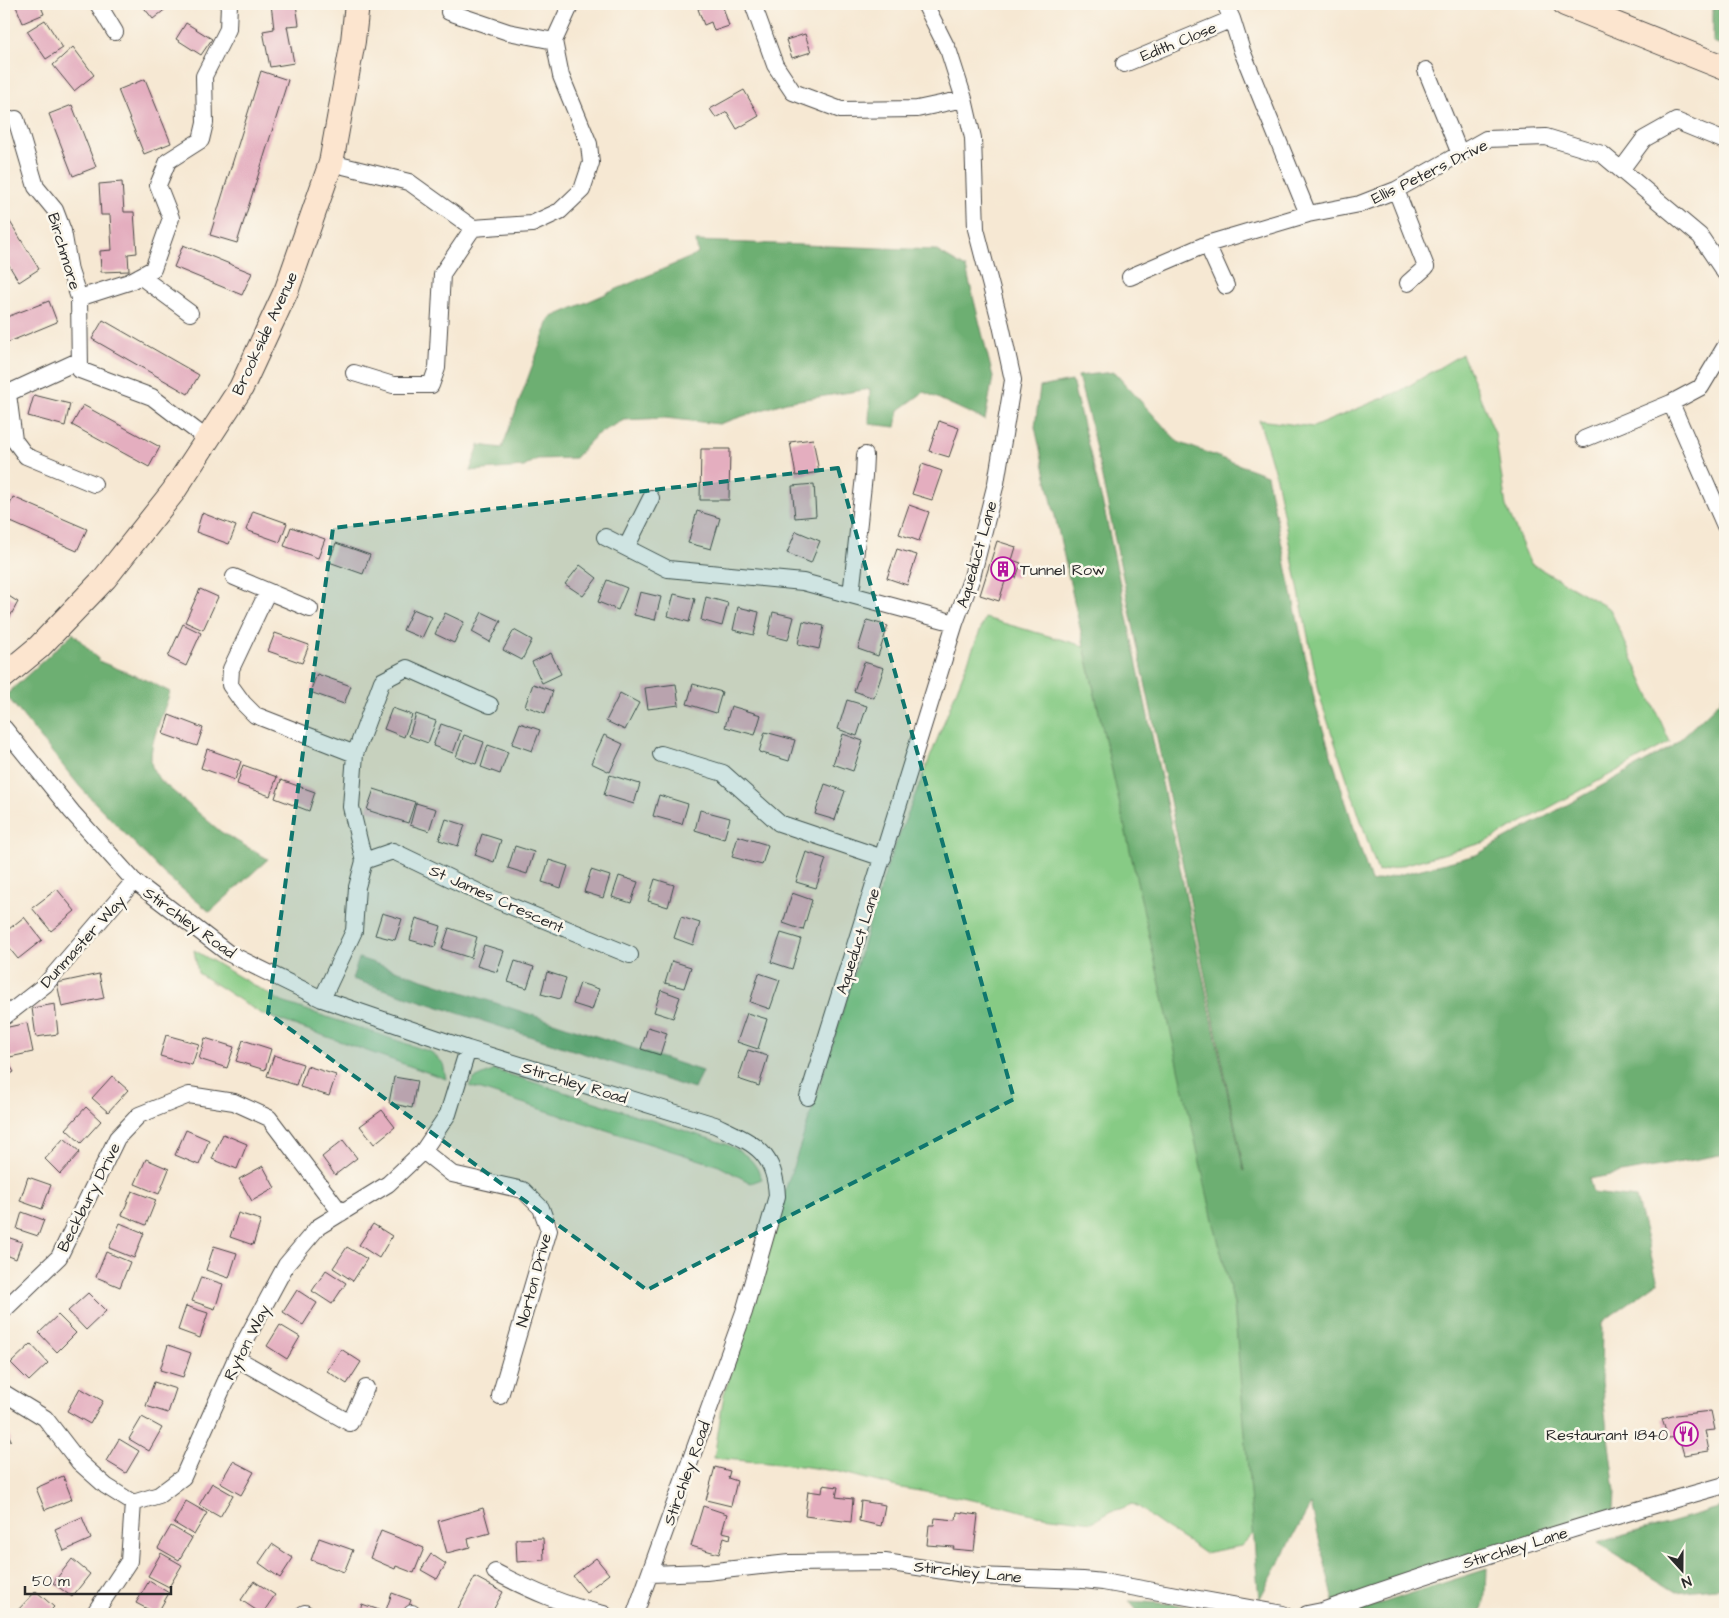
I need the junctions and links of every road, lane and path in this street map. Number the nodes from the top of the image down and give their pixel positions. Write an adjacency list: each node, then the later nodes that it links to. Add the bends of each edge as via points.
1 (98, 4): 11 (street)
2 (229, 4): 27 (street, via 228,29 204,76 206,123 201,140 168,162 158,185 171,218 153,269)
3 (357, 4): 20 (street, Brookside Avenue)
4 (571, 4): 12 (street)
5 (753, 4): 16 (street, via 775,65 793,92 841,110 917,109)
6 (925, 4): 16 (street, Aqueduct Lane, via 950,52)
7 (1225, 4): 10 (street)
8 (1564, 4): 14 (street)
9 (449, 12): 12 (street, via 508,32)
10 (1232, 19): 13 (street, Edith Close); 23 (street)
11 (115, 32)
12 (554, 41): 24 (street, via 561,76 589,144 591,163 582,190 560,211 532,224)
13 (1124, 64)
14 (1725, 68)
15 (1426, 70): 19 (street)
16 (964, 99): 50 (street, Aqueduct Lane, via 973,138 976,229 1013,380 996,483 972,576)
17 (16, 119): 31 (street, Birchmore, via 36,187 55,210)
18 (1725, 140): 21 (street, via 1676,121 1644,139)
19 (1460, 154): 21 (street, Ellis Peters Drive, via 1486,139 1546,137 1602,154); 22 (street, Ellis Peters Drive)
20 (331, 163): 24 (street, via 409,182); 38 (street, Brookside Avenue, via 286,289 241,388)
21 (1621, 170): 26 (street, Ellis Peters Drive, via 1700,236)
22 (1396, 190): 23 (street, Ellis Peters Drive, via 1360,204); 29 (street, via 1426,267)
23 (1308, 214): 25 (street, Ellis Peters Drive)
24 (473, 228): 35 (street, via 442,274 437,368 431,385 393,385)
25 (1207, 244): 28 (street, Ellis Peters Drive); 30 (street)
26 (1725, 273)
27 (140, 276): 31 (street); 32 (street)
28 (1130, 277)
29 (1408, 283)
30 (1226, 286)
31 (80, 298): 34 (street, Birchmore)
32 (190, 313)
33 (1725, 347): 37 (street, via 1700,387)
34 (78, 361): 36 (street); 38 (street, via 80,370 152,396)
35 (354, 373)
36 (6, 395): 41 (street, via 14,440 26,456)
37 (1671, 403): 39 (street); 43 (street)
38 (207, 439): 51 (street, Brookside Avenue, via 173,492 105,578 39,646)
39 (1584, 439)
40 (865, 455): 48 (street)
41 (94, 484)
42 (651, 498): 45 (street)
43 (1725, 526)
44 (605, 537): 45 (street)
45 (627, 546): 48 (street, via 668,569 803,582)
46 (234, 577): 47 (street)
47 (267, 593): 49 (street); 54 (street, via 231,669 230,685 255,715)
48 (851, 595): 50 (street)
49 (310, 609)
50 (955, 623): 56 (street, Aqueduct Lane)
51 (4, 676)
52 (490, 705): 54 (street, via 407,668 382,681)
53 (4, 728): 58 (street, Stirchley Road, via 72,812)
54 (355, 754): 57 (street, via 351,807)
55 (662, 754): 56 (street, via 723,773 779,823)
56 (883, 858): 63 (street, Aqueduct Lane)
57 (364, 861): 59 (street, St James Crescent, via 393,851 491,898); 60 (street, via 357,887 354,931)
58 (134, 881): 60 (street, Stirchley Road, via 228,953); 61 (street, Dunmaster Way, via 45,985)
59 (630, 955)
60 (322, 998): 62 (street, Stirchley Road)
61 (4, 1017)
62 (468, 1049): 64 (street, Ryton Way, via 448,1114); 74 (street, Stirchley Road, via 715,1124 752,1143 767,1157 776,1178 777,1196 744,1312)
63 (808, 1097)
64 (423, 1151): 65 (street, Ryton Way, via 388,1184); 70 (street, Norton Drive, via 452,1174 522,1190 541,1208 549,1230)
65 (340, 1213): 66 (street, Beckbury Drive, via 269,1118 234,1102 189,1094 140,1116 117,1138 59,1257); 67 (street, Ryton Way, via 318,1227 286,1265)
66 (4, 1310)
67 (236, 1358): 68 (street, via 350,1423); 72 (street, Ryton Way, via 183,1477 159,1495)
68 (366, 1388)
69 (4, 1393): 72 (street, via 45,1418 79,1462 106,1486)
70 (500, 1396)
71 (1725, 1485): 75 (street, Stirchley Lane, via 1448,1567)
72 (133, 1503): 76 (street, via 129,1561)
73 (495, 1572): 77 (street, via 545,1596)
74 (650, 1574): 78 (street, Stirchley Road); 79 (street, Stirchley Lane, via 789,1563 885,1562 977,1576 1096,1581)
75 (1314, 1613)
76 (94, 1614)
77 (604, 1614)
78 (635, 1614)
79 (1284, 1614)

